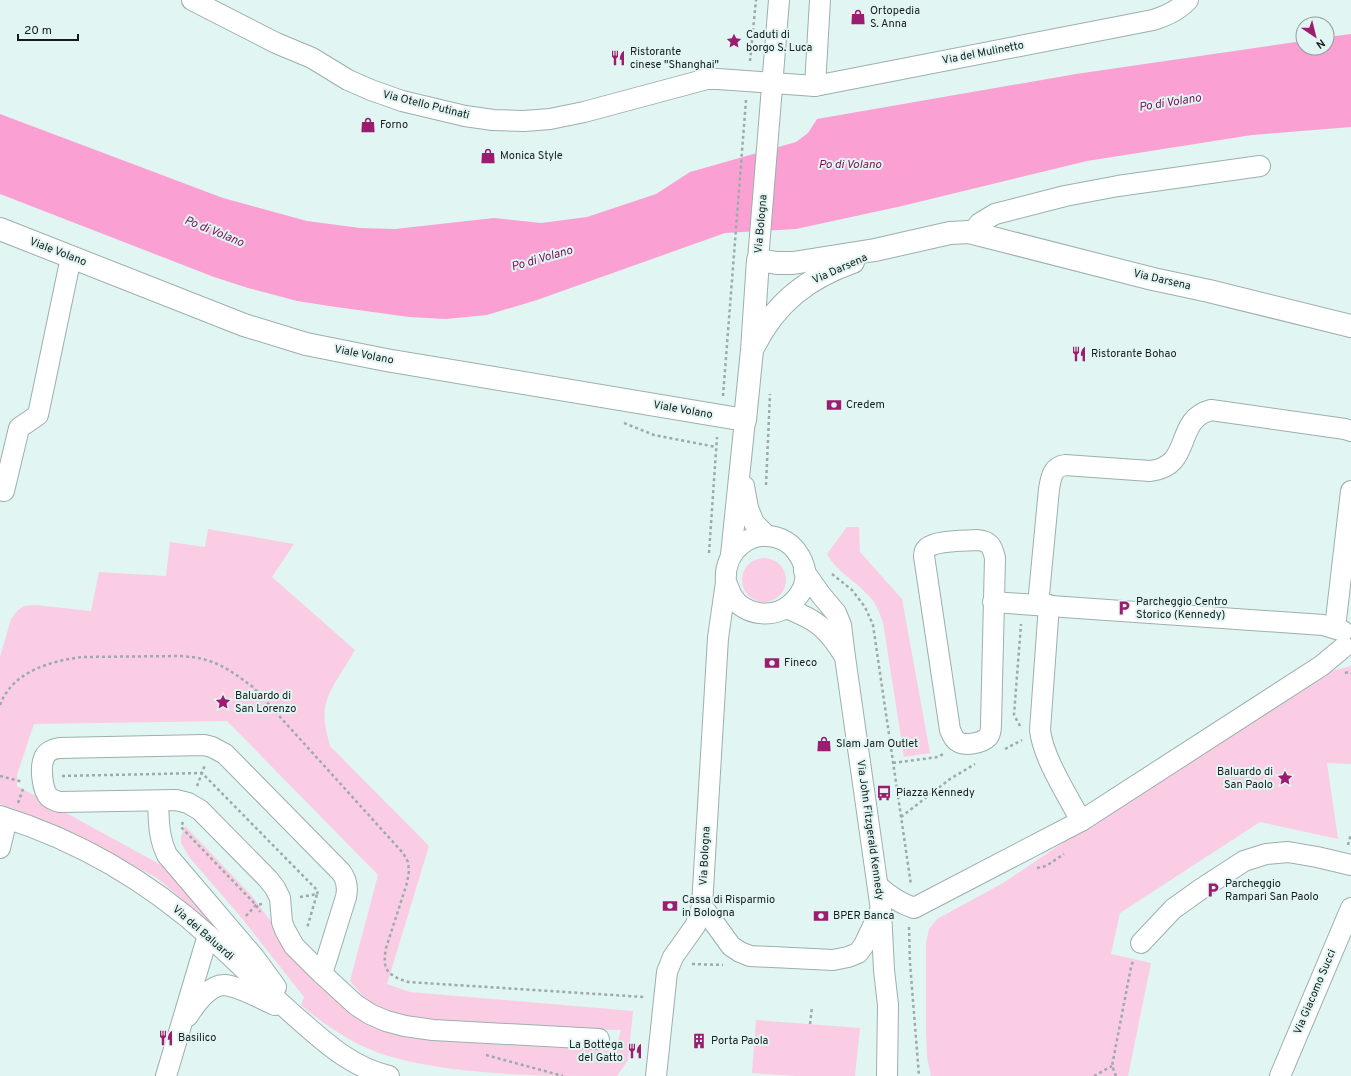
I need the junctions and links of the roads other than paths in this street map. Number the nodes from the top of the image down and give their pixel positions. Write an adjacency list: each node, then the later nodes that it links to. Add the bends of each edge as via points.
1 (192, 0): 5 (street, Via Otello Putinati, via 276,43 312,58 348,80 371,90 402,101 465,116 493,120 550,119 707,79)
2 (779, 0): 5 (street, Via Bologna)
3 (820, 0): 6 (street)
4 (1188, 0): 6 (street, Via del Mulinetto, via 1170,14 1153,20)
5 (772, 83): 6 (street, Via del Mulinetto); 12 (street, Via Bologna)
6 (814, 86)
7 (1260, 166): 9 (street, via 1065,196 995,214 980,223)
8 (0, 229): 11 (main road, Viale Volano)
9 (972, 232): 10 (main road, Via Darsena, via 950,232); 13 (main road, Via Darsena, via 1153,279)
10 (911, 241): 12 (main road, Via Darsena, via 864,252 793,263); 14 (main road, Via Darsena, via 849,263 816,278 796,291 769,321)
11 (71, 257): 15 (main road, Viale Volano, via 244,325 306,344 386,360); 18 (street, via 38,415 19,428)
12 (758, 260): 14 (main road, Via Bologna)
13 (1351, 326)
14 (752, 350): 15 (main road, Via Bologna)
15 (745, 420): 17 (street, Via Bologna)
16 (1351, 431): 25 (street, via 1210,410 1199,414 1195,419 1175,459 1163,469 1150,471 1065,466 1057,468 1053,471 1049,489)
17 (742, 448): 20 (street, Via Bologna, via 744,490 748,508 754,523); 21 (street, Via Bologna)
18 (4, 491)
19 (1351, 491): 28 (street)
20 (767, 536): 21 (street, Via Bologna, via 755,537 744,542); 22 (street, Via Bologna, via 782,539 793,547 802,559)
21 (731, 555): 23 (street, Via Bologna)
22 (804, 571): 26 (street, Via Bologna, via 805,582 793,603); 30 (street, Via John Fitzgerald Kennedy, via 836,613 841,625)
23 (726, 582): 27 (street, Via Bologna, via 732,597 741,606); 29 (street, Via Bologna)
24 (993, 602): 24 (street, via 991,731 984,740 971,744 961,743 953,737 950,730 925,568 924,556 928,547 936,543 977,540 987,542 995,558); 25 (street)
25 (1044, 605): 28 (street, via 1323,625); 33 (street, via 1033,734 1041,739 1048,758)
26 (786, 608): 27 (street, Via Bologna, via 771,614); 30 (street, Via John Fitzgerald Kennedy, via 820,626 835,641)
27 (754, 612): 29 (street, Via Bologna, via 743,613 735,620 724,634)
28 (1346, 647): 33 (street, via 1321,666)
29 (717, 651): 37 (street, Via Bologna)
30 (845, 657): 36 (street, Via John Fitzgerald Kennedy)
31 (158, 801): 42 (street, via 188,802 200,810 268,879 280,898 282,922 289,938); 42 (street, via 54,801 49,798 43,785 44,758 53,749 59,748 204,746 225,754 345,877 346,898); 43 (street, via 159,834 167,855 262,966)
32 (8, 814): 34 (street); 40 (street, Via dei Baluardi, via 117,868 163,899)
33 (1082, 821): 36 (street, via 914,908 892,898)
34 (0, 848)
35 (1351, 865): 41 (street, via 1288,852 1266,854 1244,861 1173,909)
36 (878, 886): 39 (street, Via John Fitzgerald Kennedy)
37 (702, 906): 39 (street, via 732,946 740,952 750,956 833,960 858,953); 48 (street, Via Bologna, via 695,926 673,957 668,972)
38 (1351, 908): 50 (street, Via Giacomo Succi)
39 (881, 910): 49 (street, Via John Fitzgerald Kennedy, via 888,1005)
40 (208, 935): 43 (street, Via dei Baluardi); 44 (street)
41 (1140, 943)
42 (322, 974): 45 (street, via 356,1005 370,1014 405,1026 433,1030)
43 (292, 1014): 44 (street, via 239,989 224,985 211,990 196,1002); 47 (street, Via dei Baluardi, via 345,1058)
44 (180, 1029): 46 (street)
45 (599, 1039)
46 (166, 1076)
47 (389, 1076)
48 (656, 1076)
49 (887, 1076)
50 (1280, 1076)

